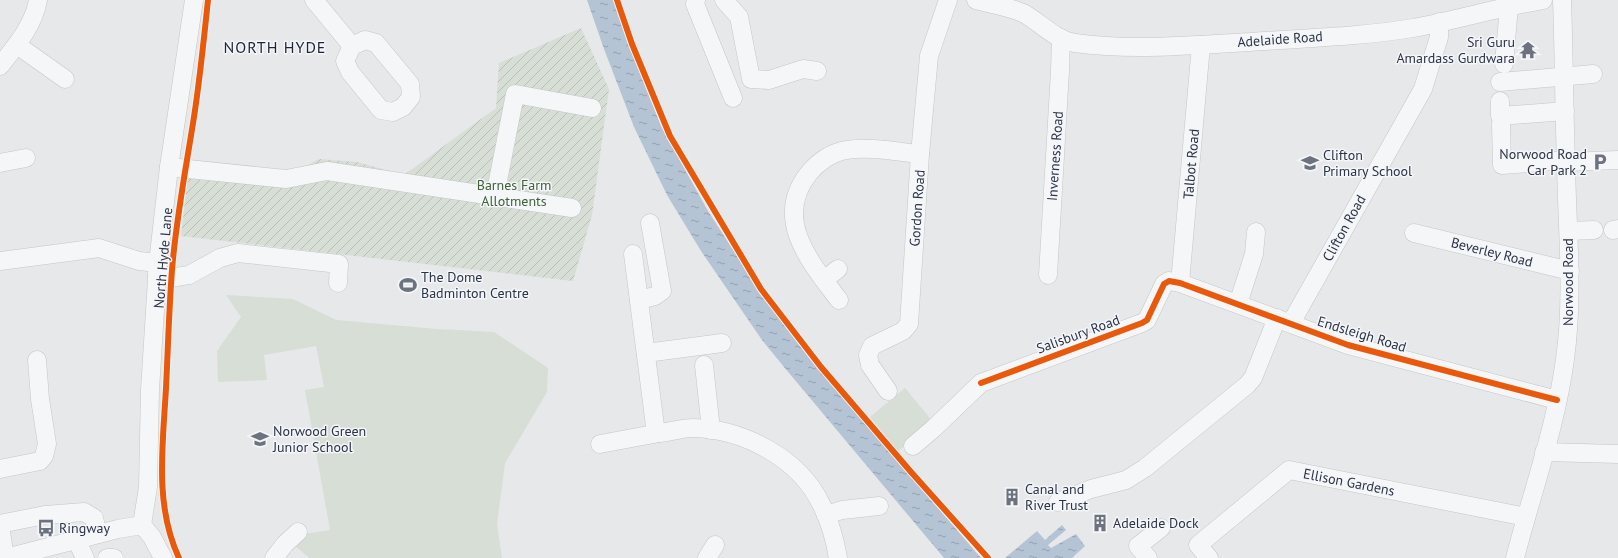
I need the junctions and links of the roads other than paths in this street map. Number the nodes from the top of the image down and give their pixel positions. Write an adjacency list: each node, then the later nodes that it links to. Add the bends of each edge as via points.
1 (38, 0): 15 (street, via 36,11)
2 (194, 0): 35 (street, North Hyde Lane)
3 (314, 0): 17 (street)
4 (696, 0): 25 (street, via 695,4)
5 (724, 0): 20 (street, via 739,17 751,79 770,80 803,68)
6 (948, 0): 30 (street, Gordon Road, via 929,56)
7 (976, 0): 11 (street, Adelaide Road)
8 (1543, 0): 12 (street, Adelaide Road)
9 (1562, 0): 22 (street, Norwood Road)
10 (1489, 5): 12 (street, Adelaide Road); 13 (street, Adelaide Road)
11 (1024, 6): 14 (street, Adelaide Road)
12 (1509, 6): 18 (street)
13 (1439, 22): 16 (street, Adelaide Road, via 1414,28 1369,33); 55 (street, Clifton Road, via 1439,37 1423,89)
14 (1061, 38): 16 (street, Adelaide Road, via 1074,42 1134,48); 48 (street, Inverness Road)
15 (17, 45): 19 (street); 23 (street)
16 (1201, 45): 51 (street, Talbot Road)
17 (352, 46)
18 (1504, 64)
19 (0, 66)
20 (817, 71)
21 (1593, 74): 22 (street)
22 (1564, 77): 24 (street); 28 (street, Norwood Road)
23 (65, 79)
24 (1500, 82)
25 (733, 98)
26 (1500, 101): 28 (street, via 1500,116)
27 (592, 108): 36 (street, via 515,94)
28 (1565, 111): 33 (street, Norwood Road)
29 (1501, 124): 33 (street, via 1502,165)
30 (920, 154): 49 (street, via 847,150 830,155 815,166 802,182 796,198 796,232 803,249); 60 (street, Gordon Road, via 909,324 903,331 872,346 868,355 870,365)
31 (26, 158): 34 (street)
32 (1618, 160): 33 (street)
33 (1566, 161): 40 (street, Norwood Road)
34 (0, 163)
35 (170, 167): 36 (street, via 286,179 327,171); 45 (street, North Hyde Lane)
36 (495, 196): 37 (street)
37 (572, 208)
38 (650, 223): 52 (street, via 662,291 655,296)
39 (1594, 230): 40 (street)
40 (1569, 231): 47 (street, Norwood Road)
41 (1256, 232): 54 (street, via 1254,254)
42 (1414, 233): 47 (street, Beverley Road)
43 (633, 254): 52 (street)
44 (0, 261): 45 (street, via 99,248)
45 (158, 269): 50 (street, via 176,277 189,275 220,258 238,252 340,264); 74 (street, North Hyde Lane, via 150,390 148,488)
46 (838, 269): 49 (street)
47 (1570, 271): 61 (street, Norwood Road, via 1569,323)
48 (1048, 275)
49 (824, 280): 53 (street)
50 (338, 283)
51 (1172, 284): 54 (street, Endsleigh Road); 65 (street, Salisbury Road, via 1142,323 981,383)
52 (639, 296): 57 (street)
53 (838, 300)
54 (1238, 304): 55 (street, Endsleigh Road)
55 (1277, 318): 61 (street, Endsleigh Road, via 1348,345); 69 (street, via 1253,378 1247,385 1145,468 1126,480 1091,489)
56 (722, 343): 57 (street)
57 (646, 353): 63 (street, via 655,426)
58 (37, 360): 68 (street, via 47,449 40,461)
59 (704, 365): 62 (street)
60 (888, 391)
61 (1557, 400): 66 (street, Norwood Road)
62 (711, 430): 63 (street, via 692,428); 71 (street, via 752,440 780,457 803,476)
63 (660, 433): 64 (street)
64 (600, 444)
65 (913, 446)
66 (1544, 452): 67 (street); 72 (street, Norwood Road)
67 (1618, 454)
68 (0, 469)
69 (1058, 502)
70 (879, 506): 71 (street, via 842,510)
71 (826, 515): 86 (street)
72 (1526, 517): 79 (street, Ellison Gardens, via 1290,470); 88 (street, Norwood Road)
73 (0, 524): 77 (street, via 45,515 84,512 94,518); 80 (street)
74 (142, 524): 77 (street); 84 (street)
75 (1161, 528): 87 (street, via 1138,546)
76 (298, 532): 85 (street)
77 (98, 534): 78 (street)
78 (76, 539): 80 (street); 81 (street)
79 (1203, 551)
80 (6, 558)
81 (85, 558)
82 (107, 558): 83 (street)
83 (114, 558)
84 (163, 558)
85 (274, 558)
86 (838, 558)
87 (1148, 558)
88 (1515, 558)

